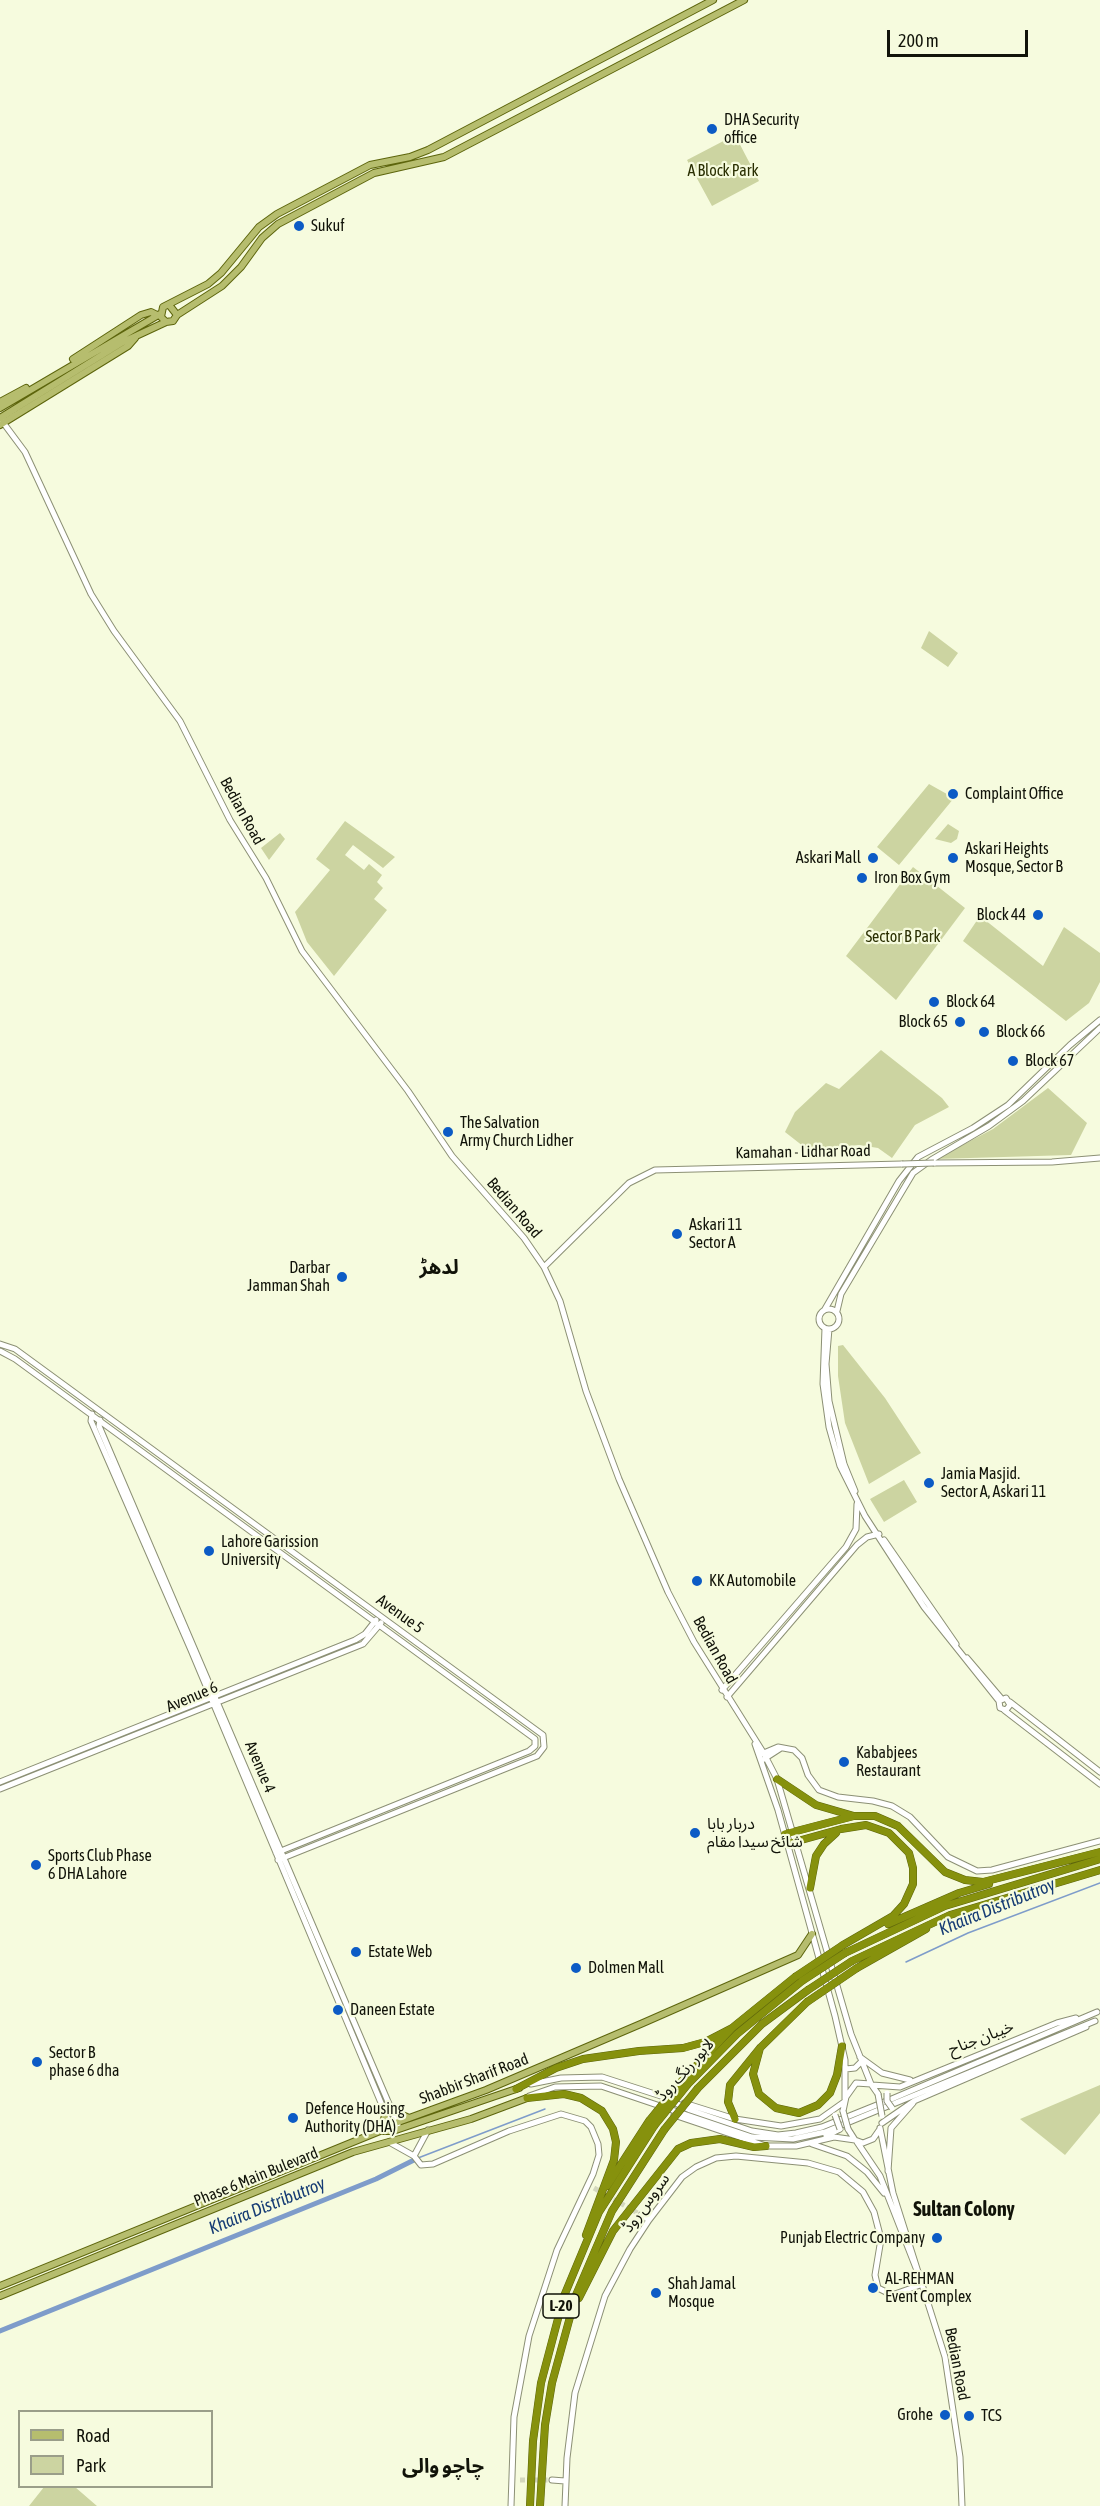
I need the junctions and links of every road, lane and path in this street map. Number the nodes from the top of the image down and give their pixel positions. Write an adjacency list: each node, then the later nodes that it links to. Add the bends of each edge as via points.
1 (713, 0): 3 (main road, via 429,150 360,170 265,222)
2 (744, 0): 4 (main road, via 444,157 375,173 274,226)
3 (241, 251): 4 (main road, via 248,249); 5 (main road, via 208,284)
4 (251, 253): 7 (main road, via 222,286)
5 (170, 306): 6 (main road, via 163,307); 7 (main road)
6 (159, 314): 8 (main road); 9 (main road, via 141,315); 10 (main road)
7 (177, 315): 8 (main road)
8 (166, 322): 11 (main road, via 137,335)
9 (0, 402)
10 (0, 408)
11 (2, 422): 16 (main road, Bedian Road, via 25,452 91,594 180,721 302,951 452,1156)
12 (1100, 1020): 14 (main road, via 1070,1045)
13 (1100, 1028): 14 (main road)
14 (1040, 1081): 17 (main road, via 991,1118 918,1157 899,1181); 18 (main road, via 1028,1098 998,1120 913,1173 841,1294)
15 (1100, 1158): 16 (main road, Kamahan - Lidhar Road, bridge, via 649,1172 606,1203)
16 (544, 1267): 38 (main road, Bedian Road, via 560,1301 586,1391 633,1515 668,1592)
17 (825, 1309): 18 (main road); 19 (main road, via 819,1318)
18 (837, 1311): 19 (main road, via 839,1322)
19 (827, 1328): 26 (main road, via 823,1384 829,1427 840,1466); 27 (main road, via 826,1364 833,1426 844,1464)
20 (0, 1344): 22 (main road, Avenue 5, via 12,1348)
21 (0, 1351): 23 (main road, Avenue 5)
22 (54, 1378): 23 (main road); 24 (main road, Avenue 5)
23 (49, 1384): 24 (main road, Avenue 5)
24 (93, 1413): 25 (main road, Avenue 5); 37 (main road, Avenue 4)
25 (101, 1418): 33 (main road, Avenue 5); 34 (main road, Avenue 5); 37 (main road, Avenue 4)
26 (857, 1502): 27 (main road); 28 (main road)
27 (867, 1516): 28 (main road); 29 (main road)
28 (858, 1517): 30 (main road)
29 (879, 1534): 30 (main road); 42 (main road, via 938,1626)
30 (849, 1549): 31 (main road); 32 (main road)
31 (800, 1600): 32 (main road); 35 (main road)
32 (807, 1606): 36 (main road)
33 (382, 1617): 34 (main road, Avenue 6); 65 (main road, Avenue 5, via 539,1732 544,1748 532,1758)
34 (378, 1623): 39 (main road, Avenue 6, via 366,1643); 63 (main road, Avenue 5, via 532,1736 535,1746)
35 (775, 1628): 36 (main road); 38 (main road)
36 (782, 1633): 40 (main road)
37 (206, 1684): 39 (main road); 41 (main road, Avenue 4); 44 (main road)
38 (722, 1690): 40 (main road, Bedian Road)
39 (230, 1693): 41 (main road, Avenue 6); 46 (main road)
40 (727, 1697): 49 (main road, Bedian Road)
41 (213, 1700): 44 (main road, Avenue 6); 46 (main road, Avenue 4)
42 (1000, 1700): 43 (main road, via 1007,1698); 45 (main road)
43 (1010, 1702): 45 (main road); 51 (main road)
44 (196, 1707): 46 (main road); 53 (main road, Avenue 6); 55 (main road, Avenue 6)
45 (1003, 1710): 54 (main road)
46 (218, 1712): 63 (main road, Avenue 4); 63 (main road, Avenue 4, via 226,1717)
47 (783, 1747): 48 (main road); 49 (main road); 60 (main road, via 799,1754 819,1790 892,1806 910,1817 948,1857 967,1868 992,1870)
48 (775, 1752): 49 (main road); 50 (main road)
49 (762, 1756): 50 (main road, Bedian Road); 59 (main road)
50 (773, 1770): 52 (main road, Bedian Road)
51 (1100, 1772)
52 (777, 1779): 56 (highway, via 816,1806); 58 (main road, Bedian Road)
53 (0, 1782)
54 (1100, 1784)
55 (0, 1789)
56 (854, 1816): 58 (highway); 68 (highway, via 875,1816 898,1826 945,1872 974,1882)
57 (841, 1829): 61 (highway); 69 (highway, via 816,1856); 71 (highway, via 866,1825 881,1828 898,1838 911,1860 913,1884 904,1904)
58 (795, 1832): 59 (highway); 61 (main road, Bedian Road)
59 (785, 1834): 62 (main road)
60 (1100, 1841)
61 (797, 1842): 62 (highway); 69 (main road, Bedian Road)
62 (787, 1844): 72 (main road)
63 (278, 1852): 65 (main road, Avenue 4)
64 (1100, 1852): 68 (highway)
65 (281, 1859): 92 (main road, Avenue 4)
66 (1100, 1859): 73 (highway, لاہور رنگ روڈ / L-20, via 945,1906)
67 (1100, 1870): 70 (highway, لاہور رنگ روڈ / L-20)
68 (999, 1880): 71 (highway)
69 (810, 1888): 80 (main road, Bedian Road)
70 (940, 1919): 78 (highway, bridge, via 807,2002); 121 (highway, لاہور رنگ روڈ / L-20, bridge, via 852,1961 808,1990 762,2024 698,2088 664,2130 612,2211)
71 (868, 1931): 73 (highway)
72 (812, 1934): 77 (main road); 93 (main road, Shabbir Sharif Road, via 798,1955 486,2090)
73 (844, 1949): 76 (highway, bridge, via 795,1977); 97 (highway, لاہور رنگ روڈ / L-20, bridge, via 737,2034)
74 (1098, 2012): 82 (main road, خیبان جناح, via 1057,2023); 87 (main road, via 804,2132 752,2131)
75 (1097, 2020): 90 (main road, خیبان جناح, via 1078,2033); 91 (main road, via 807,2137 752,2137)
76 (732, 2028): 79 (highway, via 683,2048); 97 (highway, bridge, via 679,2084)
77 (842, 2046): 78 (highway, via 830,2093 818,2105 799,2113 776,2108 759,2094 753,2074); 81 (main road)
78 (760, 2048): 94 (highway, via 729,2088 729,2106)
79 (610, 2054): 83 (highway); 86 (highway, via 556,2068)
80 (859, 2059): 81 (main road, via 855,2068); 82 (main road, via 882,2073); 84 (main road, Bedian Road)
81 (846, 2068): 89 (main road)
82 (912, 2080): 85 (main road, خیبان جناح)
83 (531, 2084): 86 (main road); 87 (main road, via 561,2078 602,2077)
84 (872, 2084): 85 (main road); 89 (main road, via 856,2083); 95 (main road, bridge, via 878,2094)
85 (894, 2088): 90 (main road, خیبان جناح, bridge, via 887,2093 892,2108)
86 (516, 2089): 98 (main road)
87 (659, 2095): 94 (main road)
88 (527, 2098): 91 (main road, via 555,2087 585,2085 608,2088); 99 (main road, Phase 6 Main Bulevard, via 471,2119); 112 (highway, via 548,2094 572,2096 594,2106 606,2117 616,2148)
89 (844, 2101): 96 (main road, via 832,2112); 102 (main road, bridge, via 848,2129)
90 (913, 2102): 95 (main road, خیبان جناح); 109 (main road, via 891,2128)
91 (651, 2103): 105 (main road, via 686,2121)
92 (388, 2111): 93 (main road); 98 (main road, Avenue 4); 100 (main road)
93 (410, 2118): 98 (main road, Shabbir Sharif Road)
94 (735, 2119): 96 (main road, via 774,2126)
95 (882, 2122): 102 (main road, via 872,2140); 106 (main road, Bedian Road)
96 (805, 2123): 101 (main road, bridge, via 835,2115 840,2129)
97 (652, 2124): 112 (highway); 116 (highway, لاہور رنگ روڈ / L-20)
98 (395, 2127): 100 (main road, Shabbir Sharif Road)
99 (429, 2129): 103 (main road, Phase 6 Main Bulevard); 107 (main road)
100 (380, 2132): 119 (main road, Shabbir Sharif Road)
101 (818, 2141): 102 (main road, via 837,2137); 104 (main road)
102 (856, 2141): 108 (main road)
103 (389, 2142): 107 (main road); 120 (main road, Phase 6 Main Bulevard, via 353,2152)
104 (810, 2143): 105 (main road); 113 (main road, via 847,2156 867,2172)
105 (766, 2146): 121 (highway, via 720,2139 698,2141 673,2154 599,2255)
106 (879, 2156): 108 (main road); 109 (main road, Bedian Road)
107 (416, 2159): 110 (main road, via 433,2164 561,2114 574,2116 591,2127 598,2144 599,2155)
108 (871, 2160): 113 (main road)
109 (888, 2171): 117 (main road, Bedian Road)
110 (586, 2184): 111 (main road); 122 (main road, via 552,2265 529,2336 514,2418)
111 (594, 2188)
112 (602, 2192): 116 (highway)
113 (889, 2199): 117 (main road)
114 (641, 2215): 115 (main road)
115 (649, 2220): 118 (main road, سروس روڈ, via 682,2177 710,2160 731,2156 820,2165 852,2180 870,2203 881,2239 874,2279 878,2288 892,2295); 125 (main road, سروس روڈ, via 610,2284 586,2352 575,2393)
116 (584, 2243): 127 (highway, لاہور رنگ روڈ / L-20, via 547,2352 533,2441)
117 (918, 2273): 118 (main road, Bedian Road)
118 (922, 2284): 130 (main road, Bedian Road, via 945,2357 960,2457)
119 (0, 2286)
120 (0, 2296)
121 (570, 2314): 128 (highway, لاہور رنگ روڈ / L-20, via 544,2425)
122 (511, 2480): 123 (main road); 126 (main road)
123 (520, 2480)
124 (552, 2480): 125 (main road)
125 (566, 2481): 129 (main road, سروس روڈ)
126 (511, 2506)
127 (530, 2506)
128 (540, 2506)
129 (565, 2506)
130 (962, 2506)

